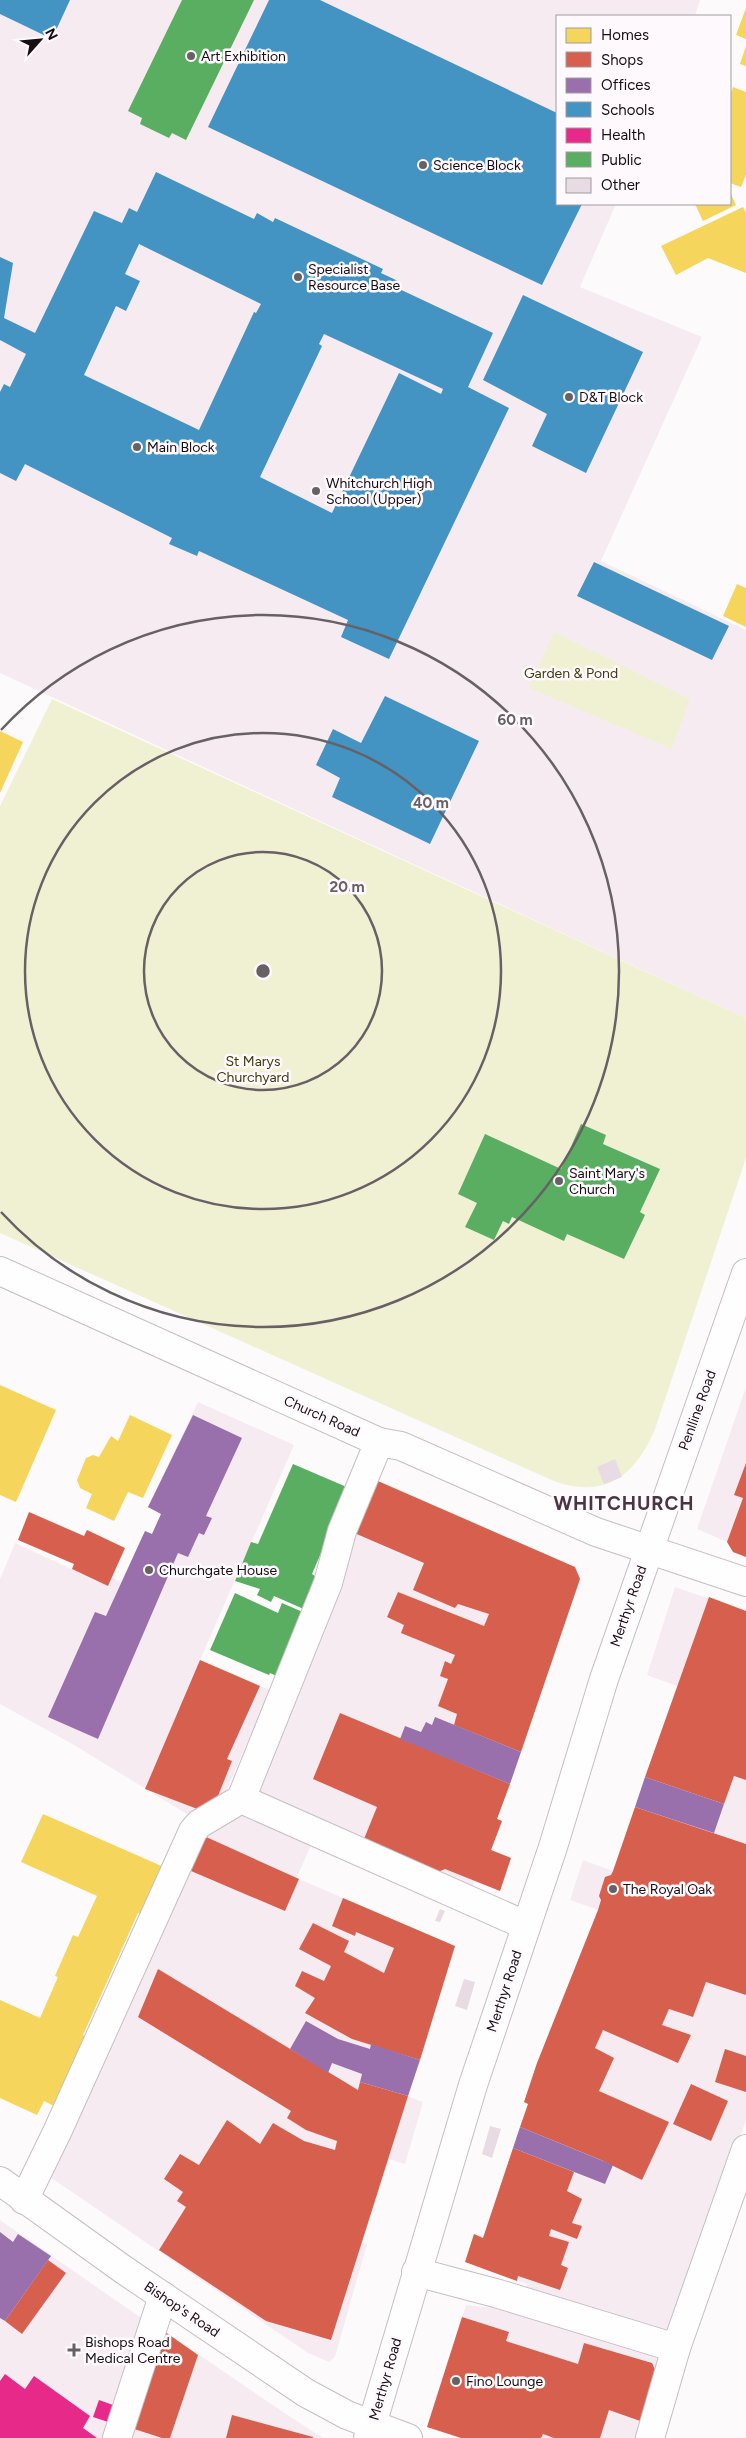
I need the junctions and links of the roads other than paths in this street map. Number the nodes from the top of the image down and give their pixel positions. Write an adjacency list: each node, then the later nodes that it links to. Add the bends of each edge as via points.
1 (0, 1271): 3 (street, Church Road)
2 (745, 1282): 4 (street, Penlline Road)
3 (379, 1442): 4 (street, Church Road, via 401,1446 596,1532); 6 (street, via 342,1531 328,1583)
4 (648, 1548): 5 (street, Church Road); 7 (street, Merthyr Road)
5 (746, 1582)
6 (241, 1799): 7 (street); 10 (street, via 193,1831)
7 (525, 1925): 11 (street, Merthyr Road)
8 (746, 2149): 13 (street)
9 (0, 2182): 10 (street, Bishop's Road)
10 (24, 2200): 12 (street, Bishop's Road)
11 (416, 2272): 13 (street); 14 (street, Merthyr Road)
12 (163, 2296): 14 (street, Bishop's Road, via 306,2393); 15 (street)
13 (676, 2348): 17 (street)
14 (370, 2432): 16 (street, Bishop's Road)
15 (117, 2438)
16 (408, 2438)
17 (650, 2438)

